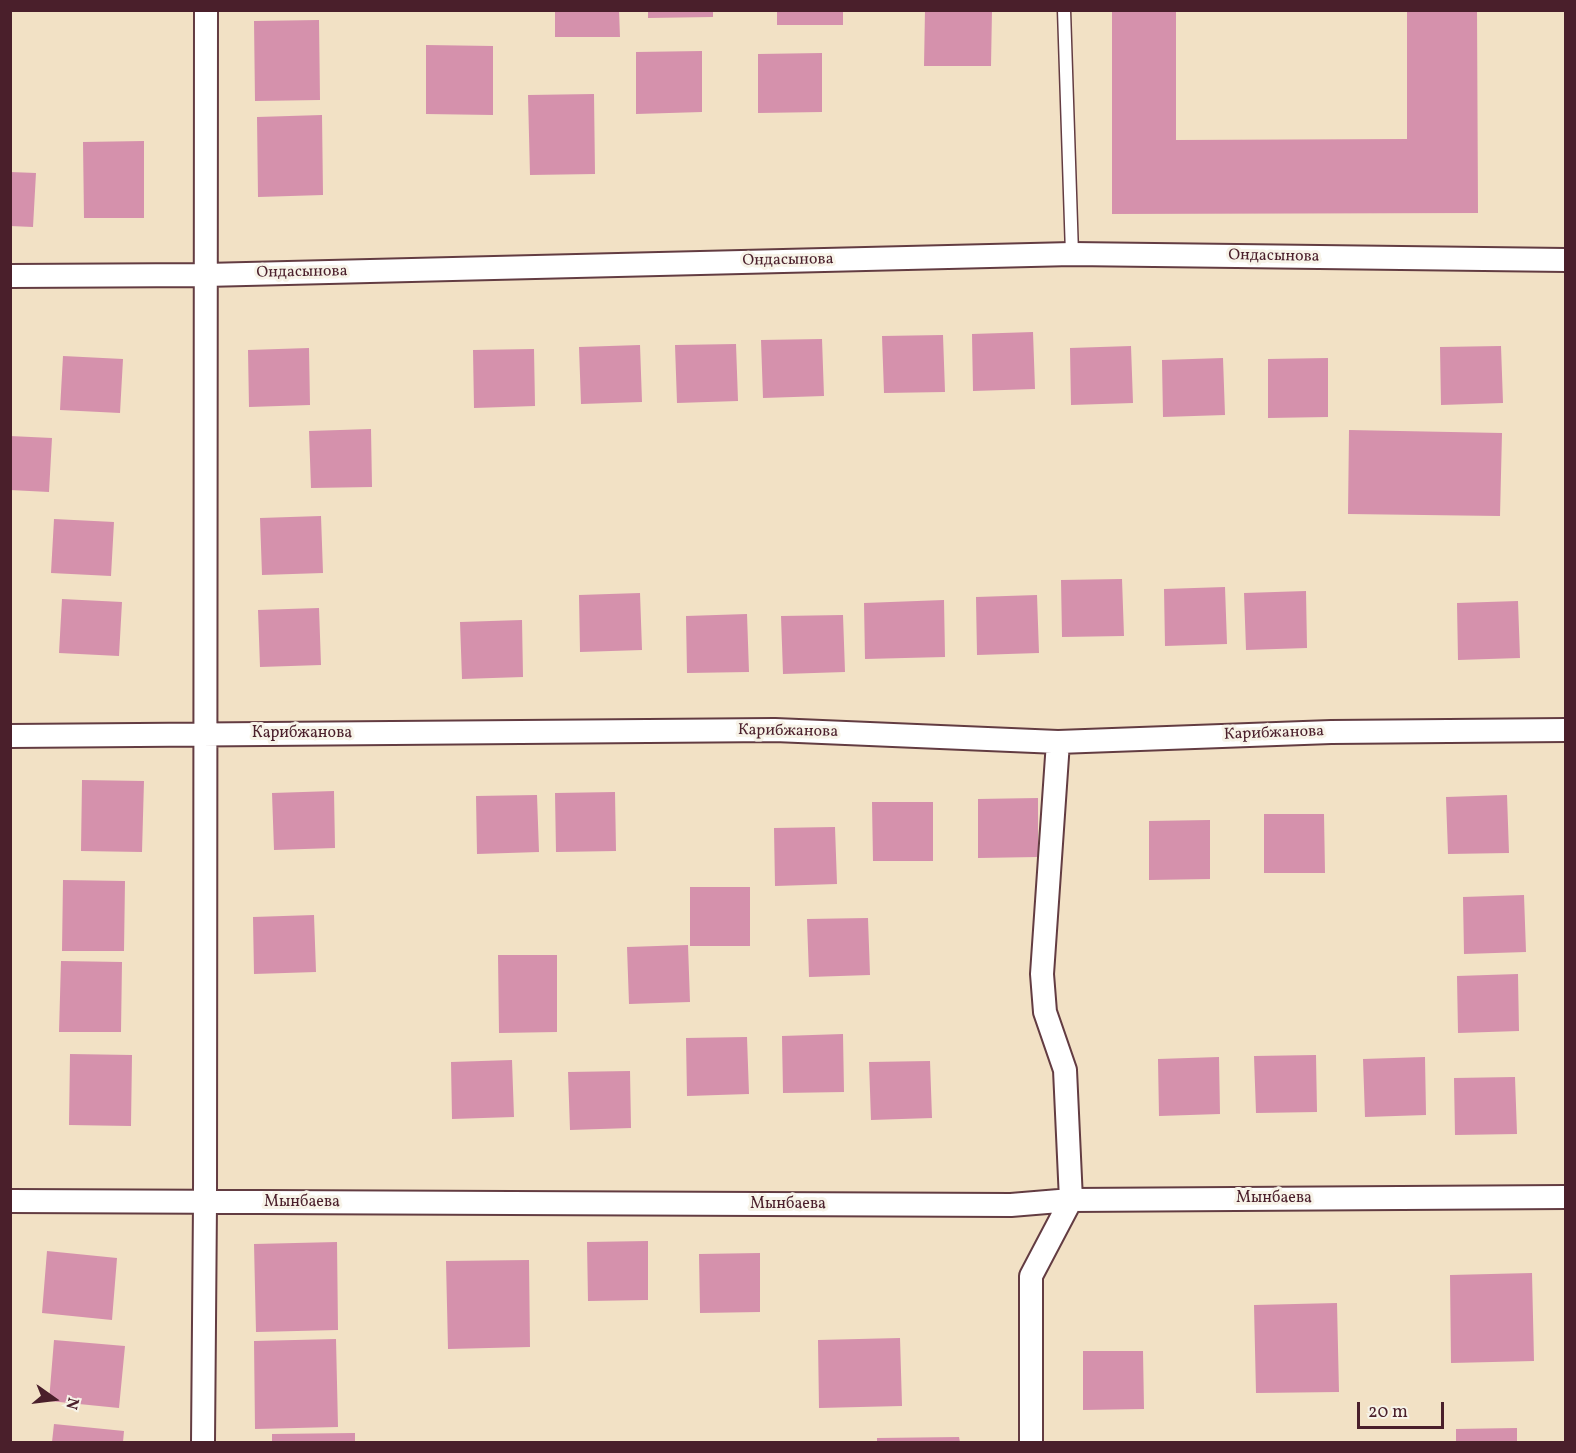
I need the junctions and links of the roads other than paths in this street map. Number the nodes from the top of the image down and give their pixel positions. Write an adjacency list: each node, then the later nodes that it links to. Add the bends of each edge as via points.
1 (206, 10): 5 (street)
2 (1064, 10): 3 (lane)
3 (1072, 254): 4 (street, Ондасынова); 5 (street, Ондасынова)
4 (1566, 260)
5 (205, 275): 6 (street, Ондасынова); 8 (street)
6 (10, 276)
7 (1566, 730): 10 (street, Карибжанова, via 1331,732)
8 (204, 735): 9 (street, Карибжанова); 10 (street, Карибжанова, via 775,730); 14 (street)
9 (10, 736)
10 (1058, 742): 12 (street, via 1042,974 1045,1012 1065,1070)
11 (1566, 1197): 12 (street, Мынбаева)
12 (1071, 1200): 14 (street, Мынбаева, via 1011,1206); 16 (street, via 1031,1276)
13 (10, 1201): 14 (street, Мынбаева)
14 (205, 1203): 15 (street)
15 (203, 1443)
16 (1031, 1443)

